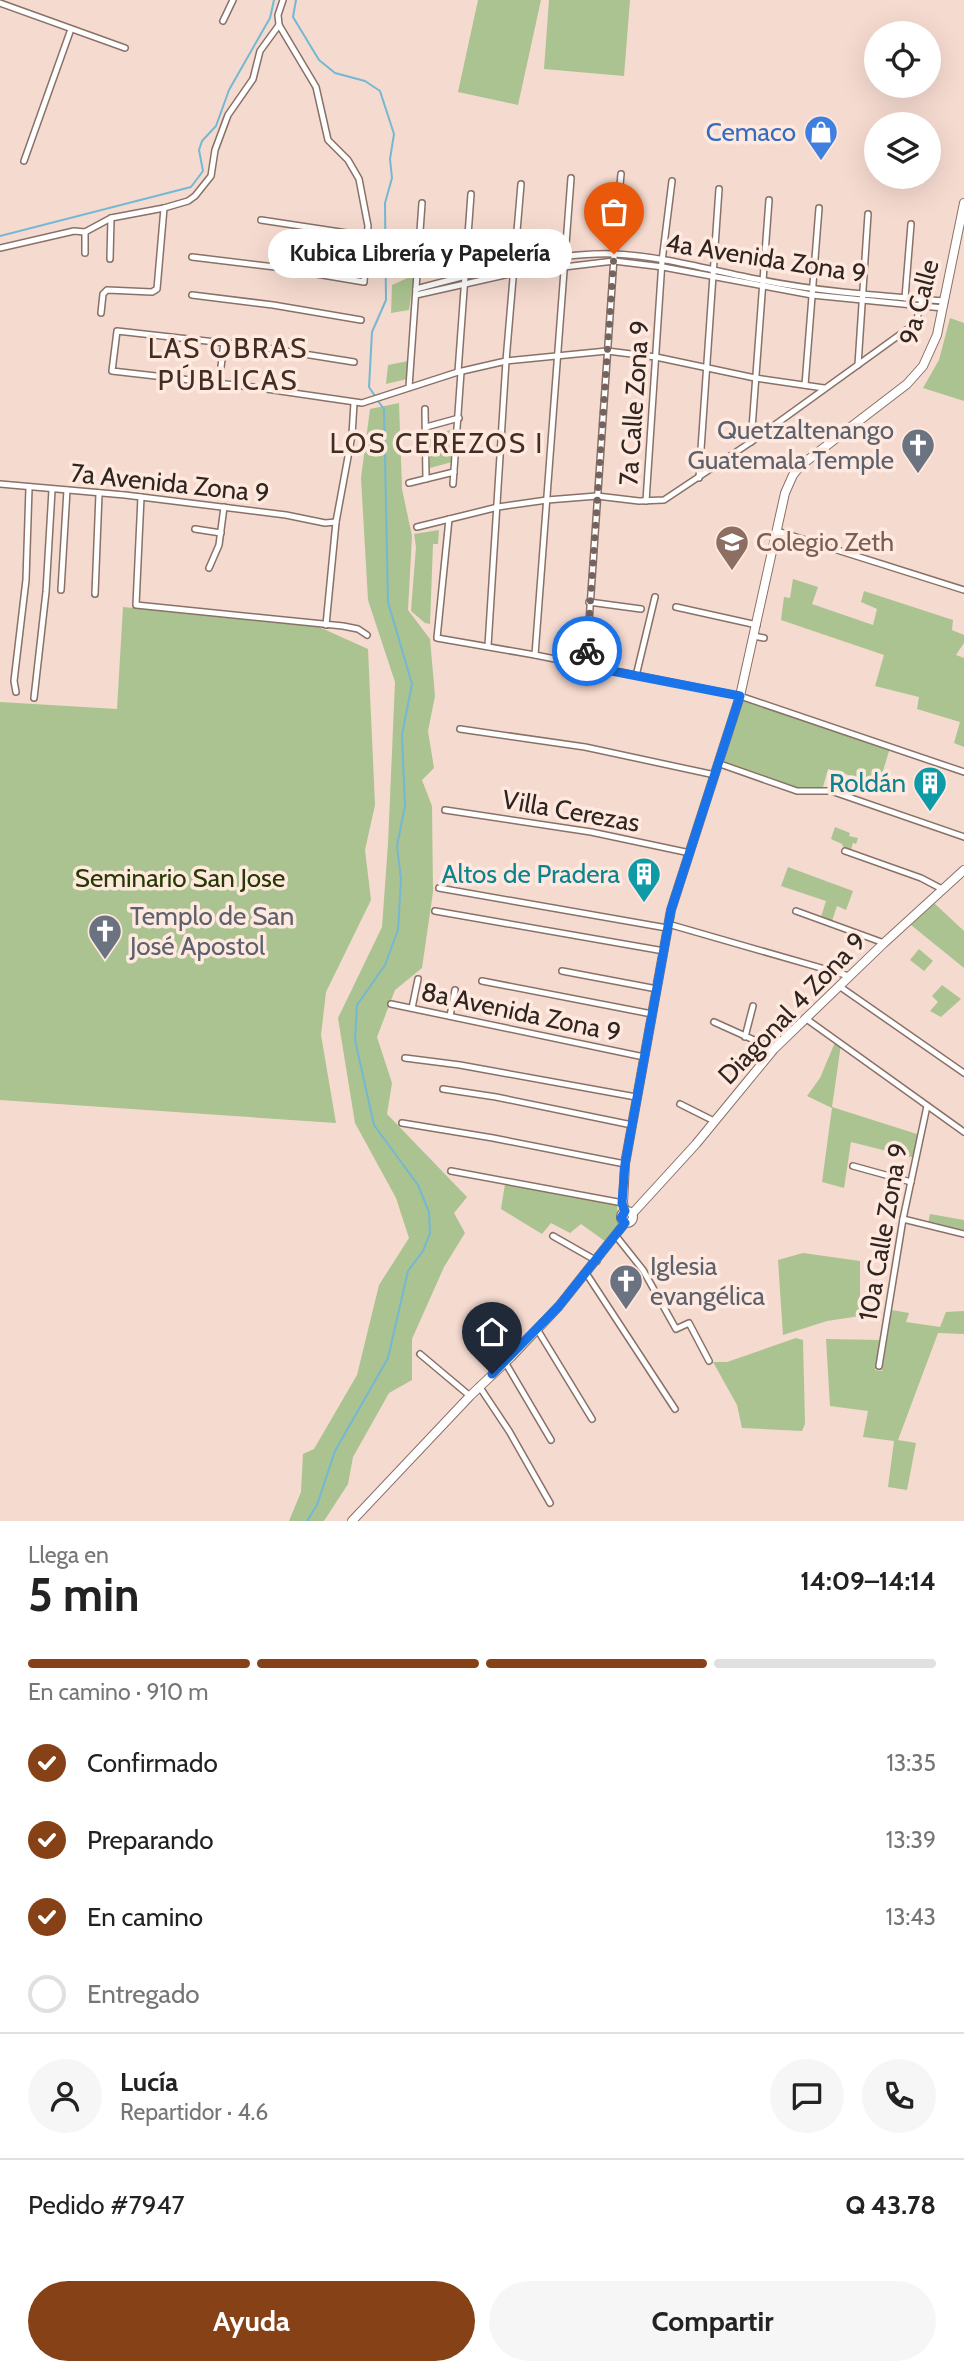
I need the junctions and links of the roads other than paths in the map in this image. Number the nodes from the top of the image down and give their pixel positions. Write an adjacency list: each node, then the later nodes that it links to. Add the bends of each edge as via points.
1 (233, 0): 4 (street)
2 (283, 0): 5 (street)
3 (0, 3): 6 (street)
4 (223, 21)
5 (279, 25): 18 (street, via 260,51 253,79 228,115 209,180 192,199); 25 (street, via 316,87 328,140 359,178)
6 (71, 29): 7 (street); 8 (street)
7 (125, 48)
8 (24, 161)
9 (621, 174): 30 (street)
10 (570, 178): 29 (street)
11 (672, 181): 32 (street, 7a Calle Zona 9)
12 (521, 184): 34 (street)
13 (719, 189): 35 (street)
14 (471, 194): 36 (street)
15 (769, 200): 37 (street)
16 (422, 203): 38 (street)
17 (964, 203): 44 (street, 9a Calle)
18 (164, 208): 21 (street); 45 (street, via 156,291 107,290)
19 (819, 208): 39 (street)
20 (868, 214): 41 (street)
21 (111, 218): 24 (street); 31 (street)
22 (261, 219): 25 (street)
23 (911, 224): 42 (street)
24 (85, 232): 26 (street); 27 (street)
25 (369, 234): 28 (street, via 363,282)
26 (0, 248)
27 (85, 253)
28 (192, 257)
29 (564, 258): 30 (street, 4a Avenida Zona 9); 33 (street); 34 (street, 4a Avenida Zona 9)
30 (614, 258): 32 (street, 4a Avenida Zona 9); 33 (street, 4a Avenida Zona 9); 48 (street)
31 (110, 259)
32 (663, 264): 35 (street, 4a Avenida Zona 9); 50 (street, 7a Calle Zona 9)
33 (563, 265): 34 (street, 4a Avenida Zona 9); 49 (street)
34 (514, 269): 36 (street, 4a Avenida Zona 9); 51 (street)
35 (713, 274): 37 (street, 4a Avenida Zona 9); 54 (street)
36 (464, 280): 38 (street, 4a Avenida Zona 9); 55 (street)
37 (762, 284): 39 (street, 4a Avenida Zona 9); 56 (street)
38 (416, 292): 59 (street)
39 (811, 292): 41 (street, 4a Avenida Zona 9); 58 (street)
40 (192, 295): 46 (street)
41 (863, 298): 42 (street, 4a Avenida Zona 9); 43 (street, 4a Avenida Zona 9); 53 (street)
42 (905, 298): 43 (street, 4a Avenida Zona 9)
43 (921, 302): 44 (street, 4a Avenida Zona 9); 53 (street, via 914,324)
44 (944, 304): 86 (street, 9a Calle, via 933,345 916,375 797,469 785,493)
45 (101, 313)
46 (361, 320)
47 (224, 343): 52 (street); 57 (street); 57 (street, via 117,331 112,371)
48 (607, 351): 49 (street); 50 (street); 76 (street)
49 (556, 355): 51 (street); 78 (street)
50 (656, 357): 54 (street); 79 (street, 7a Calle Zona 9)
51 (506, 361): 55 (street); 80 (street)
52 (354, 362)
53 (858, 365): 60 (street)
54 (706, 367): 56 (street); 67 (street)
55 (460, 372): 59 (street); 63 (street)
56 (755, 378): 58 (street); 65 (street)
57 (219, 383): 61 (street)
58 (805, 385): 60 (street)
59 (409, 387): 61 (street)
60 (824, 388): 65 (street)
61 (354, 403): 83 (street)
62 (425, 409): 64 (street)
63 (459, 418): 64 (street); 66 (street)
64 (426, 427): 68 (street)
65 (751, 442): 67 (street)
66 (454, 472): 68 (street); 71 (street)
67 (699, 478): 79 (street, via 664,500)
68 (426, 479): 69 (street)
69 (409, 483)
70 (0, 484): 72 (street, 7a Avenida Zona 9)
71 (453, 484)
72 (29, 488): 73 (street, 7a Avenida Zona 9); 103 (street)
73 (52, 490): 74 (street, 7a Avenida Zona 9); 105 (street)
74 (67, 490): 75 (street, 7a Avenida Zona 9); 89 (street)
75 (99, 494): 77 (street, 7a Avenida Zona 9); 91 (street)
76 (597, 496): 78 (street); 79 (street); 93 (street)
77 (141, 497): 81 (street, 7a Avenida Zona 9); 96 (street, via 136,606)
78 (547, 500): 80 (street); 100 (street)
79 (646, 501)
80 (498, 507): 82 (street); 99 (street)
81 (224, 508): 83 (street, 7a Avenida Zona 9); 87 (street)
82 (449, 519): 84 (street); 99 (street, via 438,638)
83 (336, 522): 96 (street)
84 (417, 527)
85 (195, 529): 87 (street)
86 (776, 531): 90 (street); 97 (street, 9a Calle)
87 (221, 533): 88 (street)
88 (209, 568)
89 (61, 590)
90 (964, 590)
91 (95, 594)
92 (655, 597): 102 (street)
93 (589, 602): 95 (street); 101 (street)
94 (676, 607): 97 (street)
95 (641, 609)
96 (326, 625): 98 (street)
97 (757, 625): 104 (street, 9a Calle, via 759,637)
98 (367, 635)
99 (488, 646): 100 (street)
100 (536, 654): 101 (street)
101 (586, 666): 102 (street)
102 (636, 676): 104 (street)
103 (16, 692)
104 (740, 696): 107 (street, 9a Calle); 108 (street)
105 (34, 698)
106 (460, 729): 109 (street, via 585,747)
107 (720, 764): 109 (street, 9a Calle); 111 (street, via 797,790 831,791)
108 (964, 772)
109 (716, 775): 113 (street, 9a Calle)
110 (445, 810): 113 (street, Villa Cerezas, via 591,832)
111 (964, 837)
112 (845, 850): 116 (street)
113 (690, 853): 119 (street, 9a Calle)
114 (964, 870): 116 (street, Diagonal 4 Zona 9)
115 (439, 888): 119 (street)
116 (942, 889): 120 (street, Diagonal 4 Zona 9)
117 (435, 911): 121 (street)
118 (796, 911): 120 (street)
119 (668, 926): 121 (street, 9a Calle); 123 (street)
120 (884, 943): 123 (street, Diagonal 4 Zona 9)
121 (664, 951): 127 (street, 9a Calle)
122 (562, 971): 127 (street)
123 (849, 976): 126 (street, Diagonal 4 Zona 9)
124 (418, 979): 131 (street)
125 (482, 981): 132 (street)
126 (839, 986): 134 (street, Diagonal 4 Zona 9); 140 (street)
127 (657, 989): 132 (street, 9a Calle)
128 (455, 990): 133 (street)
129 (391, 1004): 131 (street, 8a Avenida Zona 9)
130 (753, 1006): 136 (street)
131 (412, 1009): 133 (street, 8a Avenida Zona 9)
132 (652, 1014): 138 (street, 9a Calle)
133 (450, 1016): 138 (street, 8a Avenida Zona 9)
134 (805, 1018): 137 (street, Diagonal 4 Zona 9); 144 (street)
135 (714, 1022): 136 (street)
136 (745, 1037): 137 (street)
137 (774, 1049): 145 (street, Diagonal 4 Zona 9)
138 (644, 1057): 142 (street, 9a Calle)
139 (405, 1058): 142 (street)
140 (964, 1073)
141 (443, 1089): 147 (street)
142 (636, 1097): 147 (street, 9a Calle)
143 (680, 1104): 145 (street)
144 (927, 1106): 148 (street); 152 (street, 10a Calle Zona 9)
145 (714, 1121): 153 (street, Diagonal 4 Zona 9)
146 (402, 1123): 149 (street)
147 (632, 1125): 149 (street, 9a Calle)
148 (964, 1132)
149 (625, 1164): 153 (street, 9a Calle)
150 (853, 1166): 152 (street)
151 (451, 1171): 153 (street)
152 (911, 1182): 154 (street, 10a Calle Zona 9)
153 (626, 1210): 157 (street, Diagonal 4 Zona 9, via 631,1222)
154 (903, 1219): 155 (street); 164 (street, 10a Calle Zona 9)
155 (964, 1234)
156 (553, 1236): 158 (street)
157 (616, 1236): 158 (street); 162 (street, via 643,1270 676,1329 689,1323)
158 (597, 1261): 159 (street)
159 (586, 1273): 160 (street); 167 (street)
160 (537, 1329): 163 (street); 168 (street)
161 (420, 1354): 166 (street)
162 (709, 1360)
163 (505, 1362): 165 (street); 169 (street)
164 (879, 1366)
165 (479, 1386): 166 (street); 170 (street)
166 (470, 1396): 171 (street)
167 (675, 1409)
168 (592, 1419)
169 (551, 1440)
170 (550, 1503)
171 (355, 1521)

